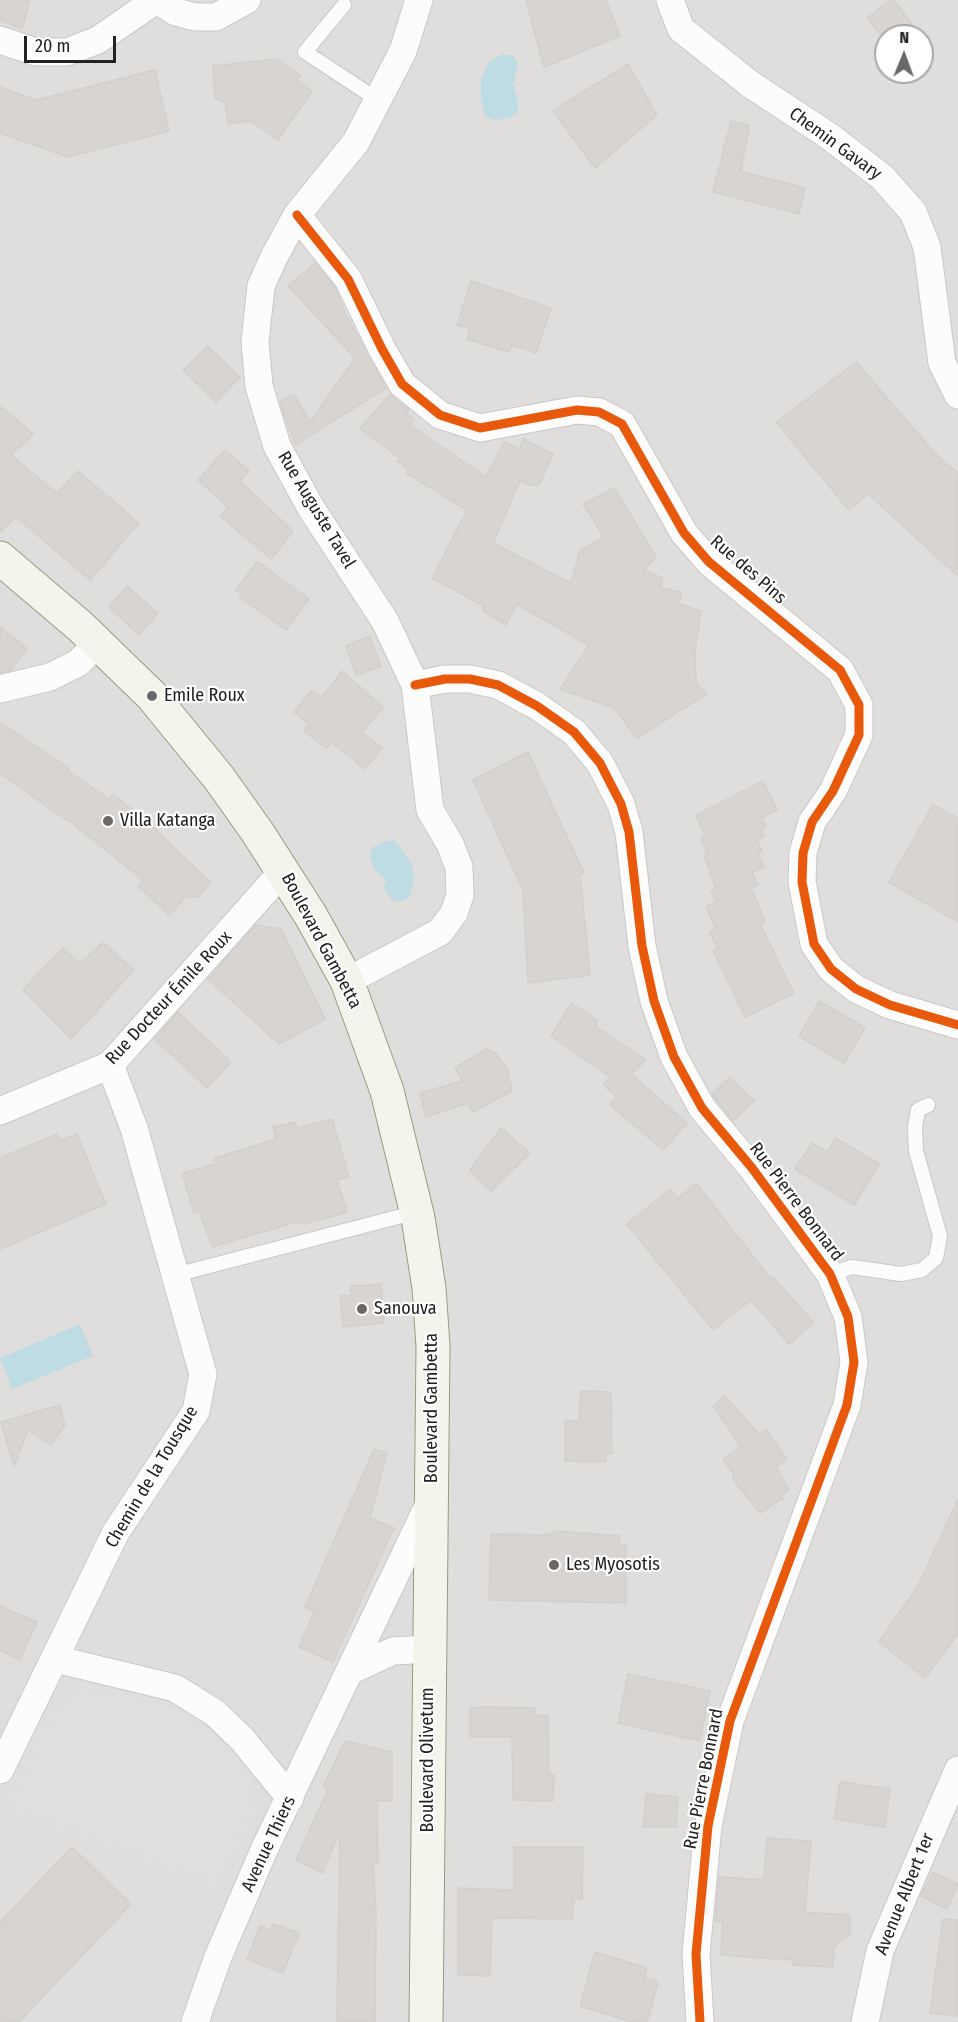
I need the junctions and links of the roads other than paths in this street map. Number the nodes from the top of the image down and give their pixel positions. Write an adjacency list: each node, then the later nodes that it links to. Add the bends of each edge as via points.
1 (157, 0): 2 (street, via 176,12 216,17); 6 (street, via 98,40 67,52 36,52)
2 (248, 0)
3 (419, 0): 7 (street, Rue Auguste Tavel, via 403,51)
4 (670, 0): 9 (street, Chemin Gavary, via 681,28 750,84 882,177 913,212 927,247 942,363)
5 (344, 5): 7 (lane, via 305,52)
6 (0, 40)
7 (378, 100): 8 (street, Rue Auguste Tavel, via 356,142)
8 (297, 215): 12 (street, Rue Auguste Tavel, via 261,286 255,342 259,386 277,446 311,508 385,621); 16 (street, Rue des Pins, via 348,279 402,384 440,416 480,428 577,410 599,412 622,424 684,534 709,562 840,670 859,705 859,735 812,822 803,853 802,882 814,944 831,969 856,989 890,1005)
9 (958, 395)
10 (0, 558): 11 (main road, Boulevard Gambetta)
11 (98, 643): 13 (street, via 78,663 51,677); 14 (main road, Boulevard Gambetta, via 152,696 191,743)
12 (415, 685): 15 (street, Rue Auguste Tavel, via 430,810 459,867 460,895 454,914 440,932); 21 (street, Rue Pierre Bonnard, via 470,679 498,685 574,732 600,763 621,804 629,832 642,946 654,1001 674,1057 702,1108)
13 (0, 689)
14 (284, 870): 15 (main road, Boulevard Gambetta); 17 (street, Rue Docteur Émile Roux)
15 (346, 981): 20 (main road, Boulevard Gambetta, via 387,1091)
16 (958, 1025)
17 (110, 1065): 19 (street, Rue Docteur Émile Roux); 22 (street, Chemin de la Tousque, via 134,1128)
18 (927, 1105): 21 (lane, via 918,1110 916,1151 940,1236 936,1258 922,1270 901,1274 852,1267)
19 (0, 1111)
20 (417, 1212): 22 (lane); 23 (main road, Boulevard Gambetta, via 433,1346)
21 (830, 1274): 32 (street, Rue Pierre Bonnard, via 848,1317 854,1362 847,1405 729,1721 708,1826 696,1954)
22 (175, 1275): 25 (street, Chemin de la Tousque, via 203,1374 196,1411 116,1532)
23 (432, 1498): 24 (main road, Boulevard Olivetum); 26 (street, Avenue Thiers)
24 (429, 1648): 26 (street, via 393,1651); 31 (main road, Boulevard Olivetum)
25 (55, 1659): 27 (street, Chemin de la Tousque); 29 (street, via 175,1688 215,1713)
26 (351, 1670): 29 (street, Avenue Thiers)
27 (0, 1770)
28 (958, 1770): 33 (street, Avenue Albert 1er, via 879,1951)
29 (290, 1797): 30 (street, Avenue Thiers, via 218,1957)
30 (195, 2022)
31 (426, 2022)
32 (700, 2022)
33 (865, 2022)

